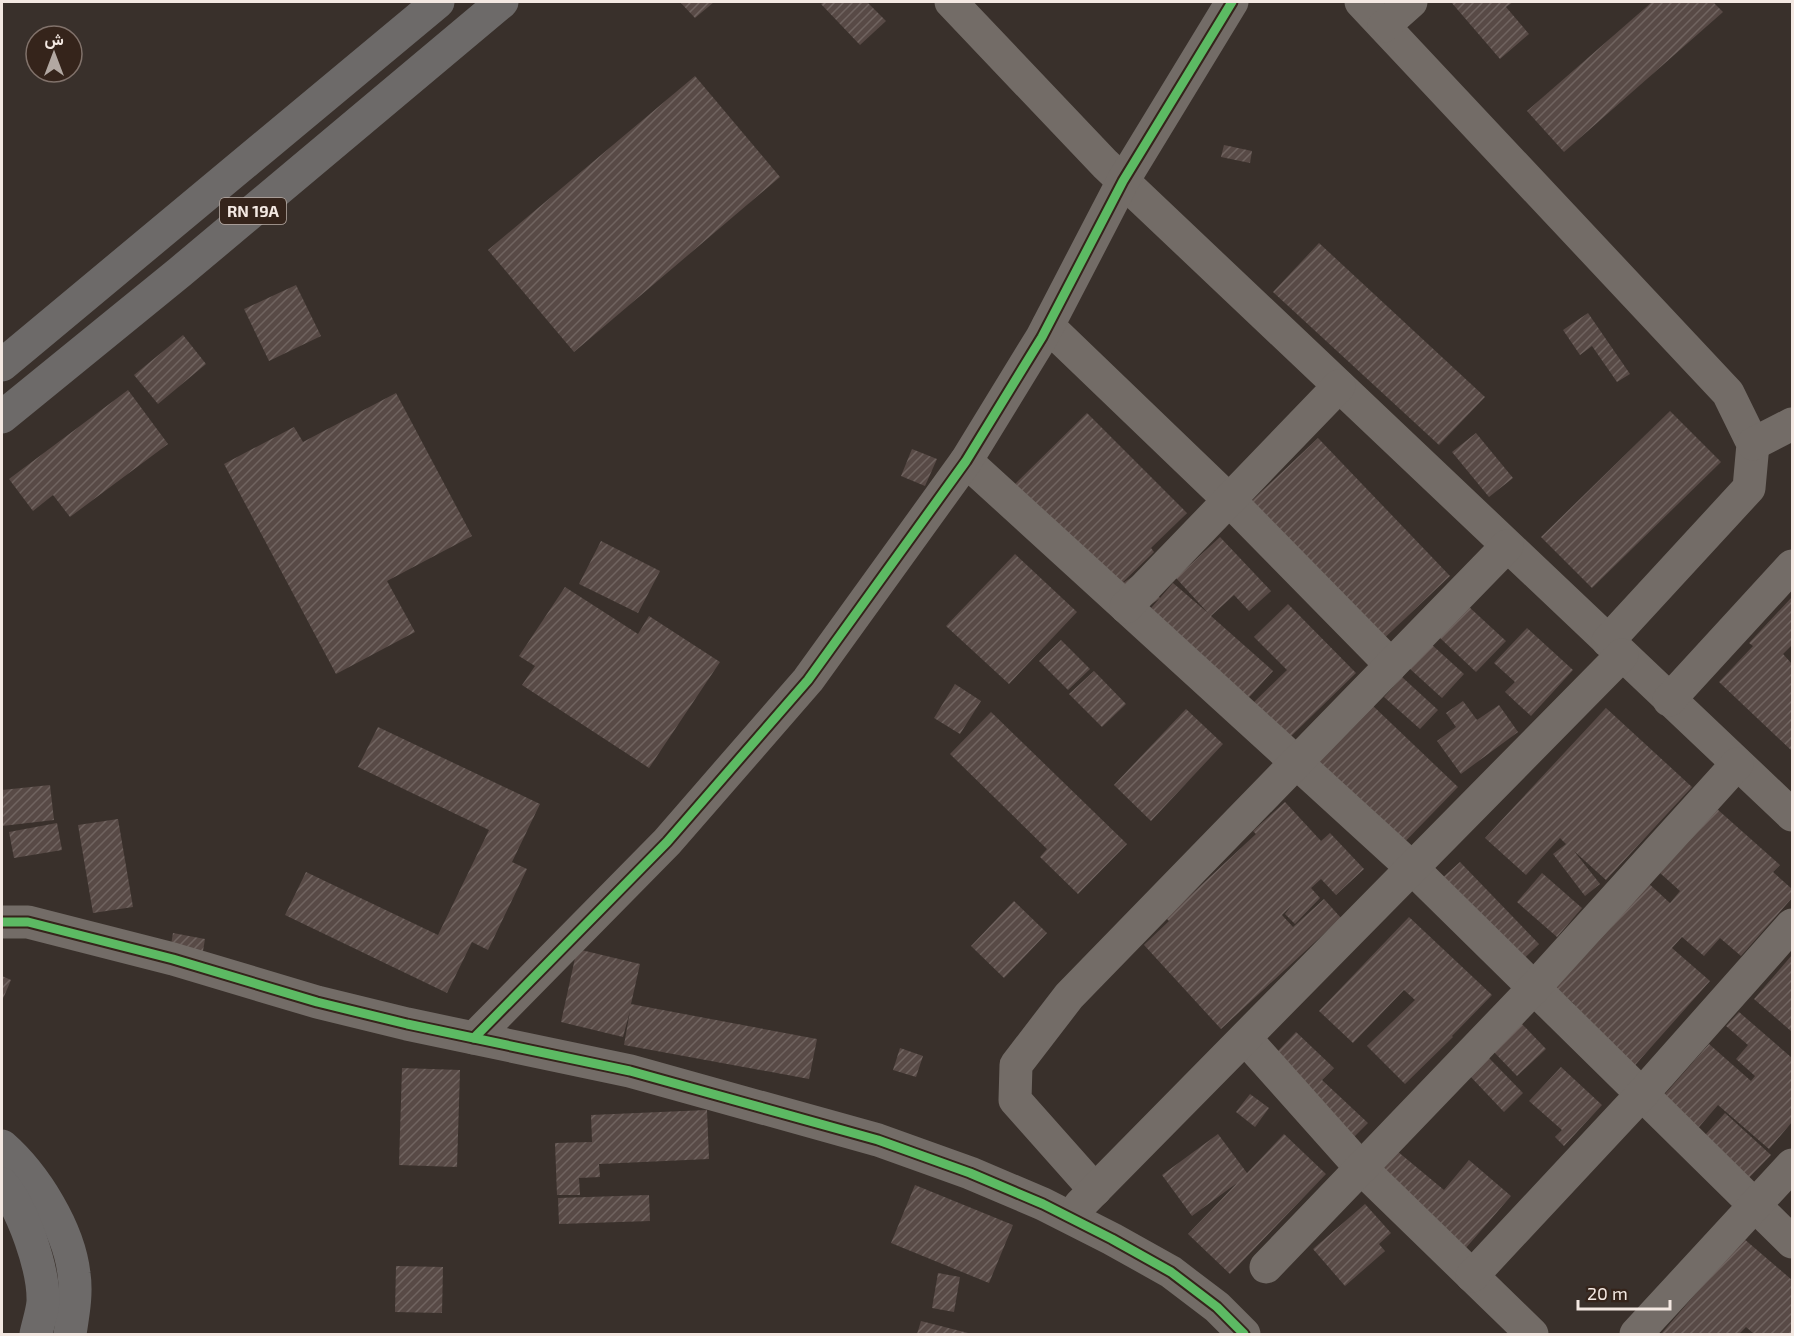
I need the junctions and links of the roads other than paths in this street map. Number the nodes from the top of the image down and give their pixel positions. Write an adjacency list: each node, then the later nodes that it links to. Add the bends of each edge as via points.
1 (438, 2): 10 (main road, RN 19A)
2 (502, 2): 12 (main road, RN 19A)
3 (951, 2): 8 (street)
4 (1232, 2): 8 (street)
5 (1361, 2): 7 (street)
6 (1411, 2): 7 (street)
7 (1384, 26): 14 (street, via 1728,393)
8 (1123, 181): 9 (street); 11 (street)
9 (1048, 326): 15 (street); 16 (street)
10 (2, 365)
11 (1339, 387): 16 (street); 17 (street)
12 (2, 417)
13 (1792, 424): 14 (street)
14 (1753, 444): 20 (street, via 1749,488)
15 (966, 461): 19 (street); 30 (street, via 808,680 667,842)
16 (1229, 500): 19 (street); 21 (street)
17 (1507, 546): 20 (street); 21 (street)
18 (1792, 566): 22 (street)
19 (1126, 607): 23 (street)
20 (1615, 648): 22 (street); 26 (street)
21 (1391, 664): 23 (street)
22 (1669, 699): 24 (street)
23 (1296, 762): 26 (street); 37 (street, via 1069,996 1016,1065 1015,1100)
24 (1737, 764): 25 (street); 29 (street)
25 (1789, 804)
26 (1412, 868): 29 (street); 31 (street)
27 (2, 922): 30 (street, via 28,922 174,959 317,1002)
28 (1792, 925): 32 (street)
29 (1534, 988): 32 (street); 35 (street)
30 (474, 1038): 39 (street, via 630,1071 878,1140 970,1173)
31 (1245, 1038): 35 (street); 37 (street)
32 (1642, 1094): 38 (street); 42 (street)
33 (2, 1146): 44 (main road, via 42,1192 63,1235 74,1272)
34 (1792, 1166): 38 (street)
35 (1361, 1168): 41 (street); 42 (street)
36 (2, 1184): 43 (main road, via 18,1212 41,1271 43,1304)
37 (1095, 1190): 39 (street)
38 (1756, 1206): 40 (street); 47 (street)
39 (1068, 1217): 45 (street, via 1171,1272 1217,1307)
40 (1792, 1242)
41 (1266, 1267)
42 (1472, 1276): 46 (street)
43 (36, 1335)
44 (70, 1335)
45 (1244, 1335)
46 (1532, 1335)
47 (1636, 1335)

